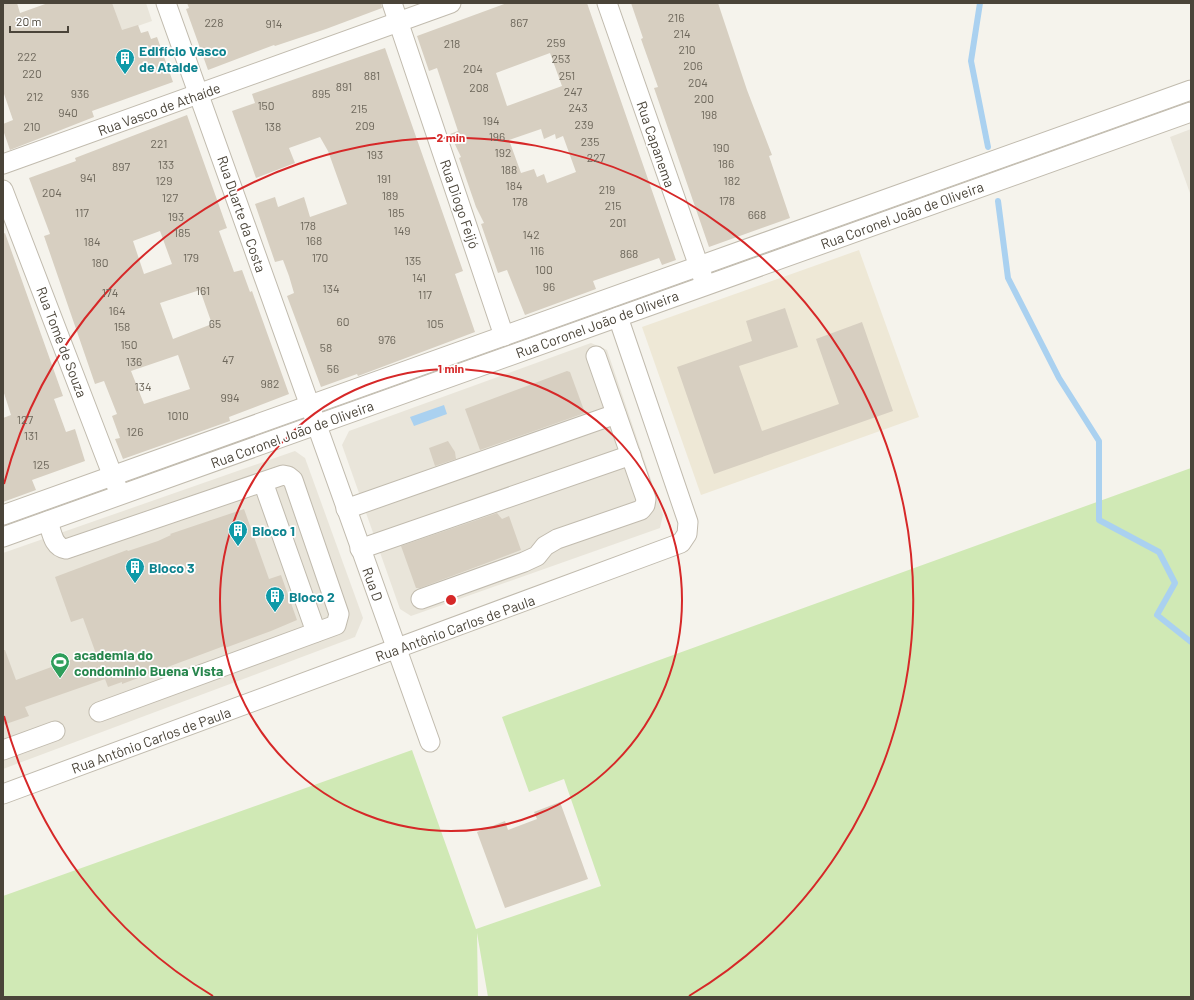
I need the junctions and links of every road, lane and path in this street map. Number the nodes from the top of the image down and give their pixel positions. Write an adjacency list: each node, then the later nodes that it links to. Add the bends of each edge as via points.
1 (166, 3): 7 (street, Rua Duarte da Costa)
2 (392, 3): 5 (street, Rua Diogo Feijó)
3 (450, 3): 5 (street, Rua Vasco de Athaíde)
4 (607, 3): 11 (street, Rua Capanema)
5 (399, 21): 7 (street, Rua Vasco de Athaíde); 14 (street, Rua Diogo Feijó)
6 (1191, 90): 11 (street, Rua Coronel João de Oliveira)
7 (199, 95): 9 (street, Rua Vasco de Athaíde); 16 (street, Rua Duarte da Costa)
8 (1191, 112): 12 (street, Rua Coronel João de Oliveira)
9 (3, 164)
10 (3, 190): 20 (street, Rua Tomé de Souza)
11 (699, 267): 12 (street, Rua Capanema); 14 (street, Rua Coronel João de Oliveira)
12 (705, 286): 13 (street, Rua Coronel João de Oliveira)
13 (618, 317): 18 (street, Rua Coronel João de Oliveira); 30 (street, Rua Antônio Carlos de Paula, via 688,522 688,534 681,543)
14 (504, 336): 16 (street, Rua Coronel João de Oliveira)
15 (596, 356): 17 (street)
16 (309, 406): 18 (street, Rua Duarte da Costa); 20 (street, Rua Coronel João de Oliveira)
17 (616, 414): 19 (street); 23 (street)
18 (316, 426): 22 (street, Rua Coronel João de Oliveira); 23 (street, Rua D)
19 (631, 455): 27 (street); 28 (street, via 646,499 641,510 550,542 537,556 524,562)
20 (112, 474): 22 (street, Rua Tomé de Souza); 24 (street, Rua Coronel João de Oliveira)
21 (263, 482): 25 (street, via 66,549 56,544); 29 (street); 29 (street, via 283,475 293,480 339,614 336,625)
22 (120, 496): 25 (street, Rua Coronel João de Oliveira)
23 (346, 509): 27 (street, Rua D)
24 (3, 515)
25 (48, 521): 26 (street, Rua Coronel João de Oliveira)
26 (3, 537)
27 (360, 549): 30 (street, Rua D)
28 (421, 598)
29 (316, 632): 31 (street)
30 (397, 649): 33 (street, Rua D); 35 (street, Rua Antônio Carlos de Paula)
31 (99, 712)
32 (55, 731): 34 (street)
33 (430, 742)
34 (3, 750)
35 (3, 794)

